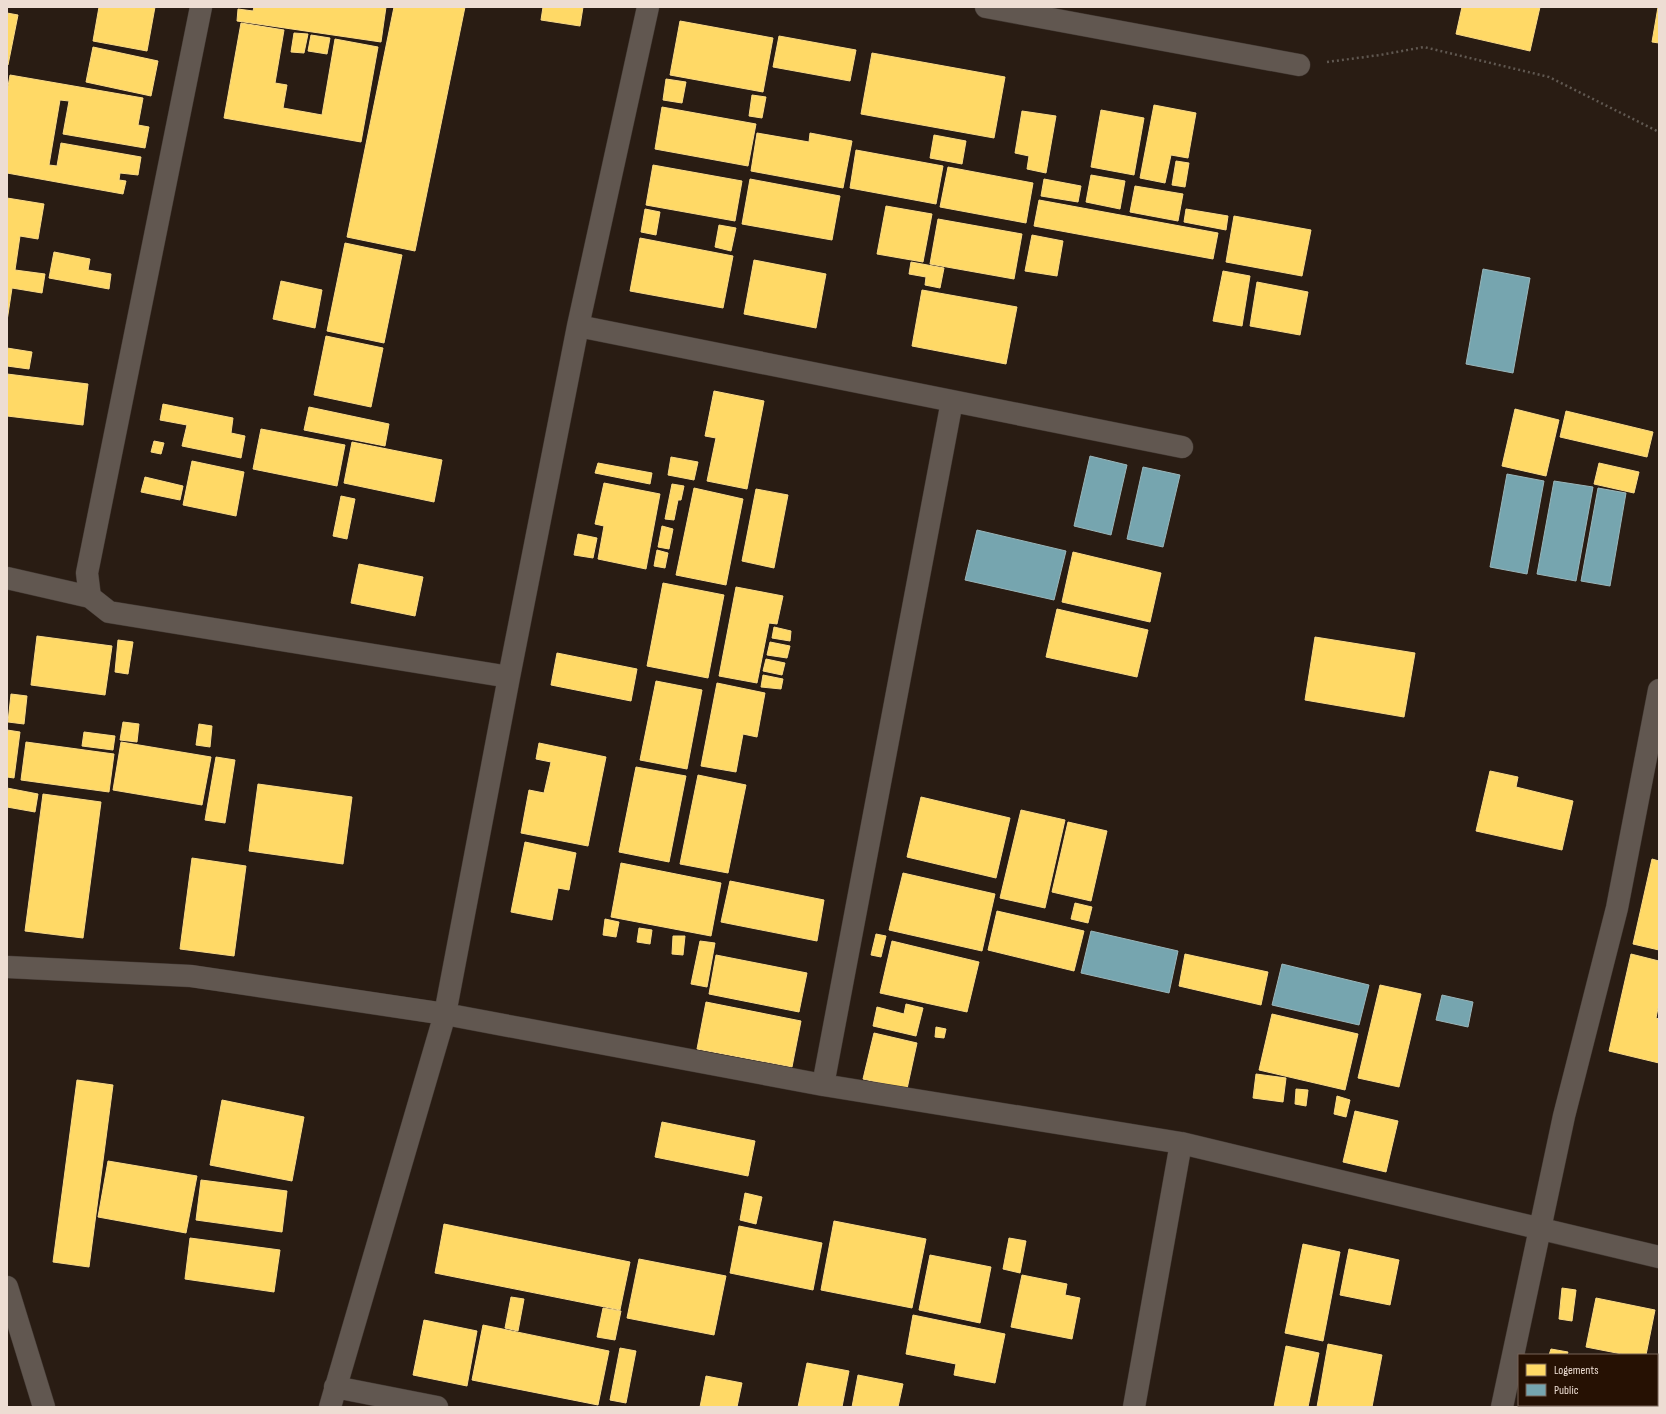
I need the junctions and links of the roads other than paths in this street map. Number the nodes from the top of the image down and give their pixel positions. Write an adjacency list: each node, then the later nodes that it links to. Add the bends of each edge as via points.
1 (201, 7): 9 (street, via 87,573)
2 (648, 7): 5 (street)
3 (986, 7): 4 (street)
4 (1299, 66)
5 (578, 326): 6 (street); 10 (street)
6 (952, 401): 7 (street); 14 (street)
7 (1182, 447)
8 (7, 578): 9 (street)
9 (90, 597): 10 (street, via 109,612)
10 (509, 677): 13 (street)
11 (1659, 690): 16 (street, via 1617,908 1564,1116)
12 (7, 967): 13 (street, via 191,976)
13 (445, 1014): 14 (street); 19 (street)
14 (823, 1084): 15 (street)
15 (1181, 1143): 16 (street); 22 (street)
16 (1540, 1228): 17 (street); 23 (street)
17 (1659, 1257)
18 (7, 1291): 20 (street)
19 (332, 1397): 21 (street)
20 (44, 1407)
21 (437, 1407)
22 (1134, 1407)
23 (1502, 1407)

